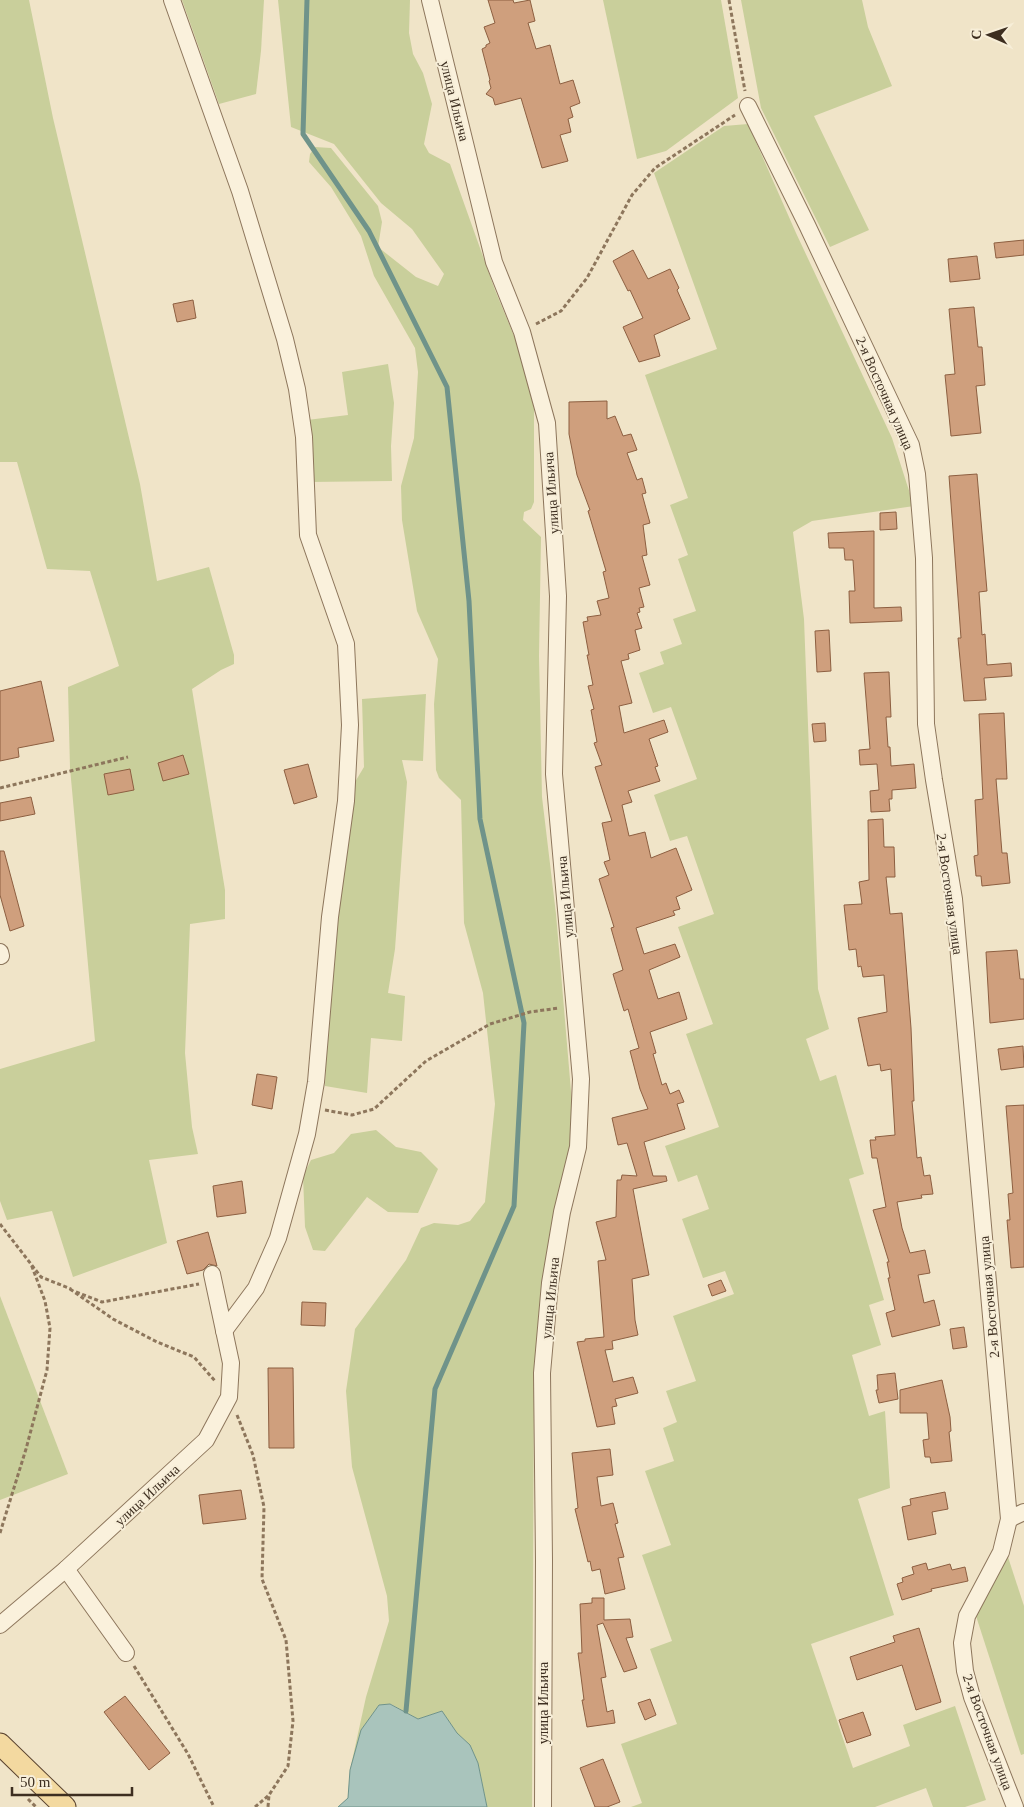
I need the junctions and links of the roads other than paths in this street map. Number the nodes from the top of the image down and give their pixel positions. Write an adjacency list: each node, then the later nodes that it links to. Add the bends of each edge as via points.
1 (172, 0): 5 (street, via 240,191 285,339 304,437 308,535 346,644 350,725 346,800 330,917 316,1082 307,1134 278,1238 256,1288)
2 (430, 0): 12 (street, улица Ильича, via 494,262 522,332 546,423 558,596 554,774 581,1079 578,1147 550,1282 542,1372)
3 (748, 106): 6 (street, 2-я Восточная улица, via 911,445 917,474 924,558 926,724 954,899)
4 (212, 1274): 5 (street, улица Ильича)
5 (224, 1330): 7 (street, улица Ильича, via 231,1363 229,1397 206,1440)
6 (1016, 1516): 13 (street, 2-я Восточная улица, via 1001,1552 966,1616 962,1643 972,1697)
7 (66, 1569): 8 (street, улица Ильича); 9 (street)
8 (0, 1625)
9 (126, 1653)
10 (0, 1744): 11 (main road)
11 (65, 1807)
12 (543, 1807)
13 (1015, 1807)

